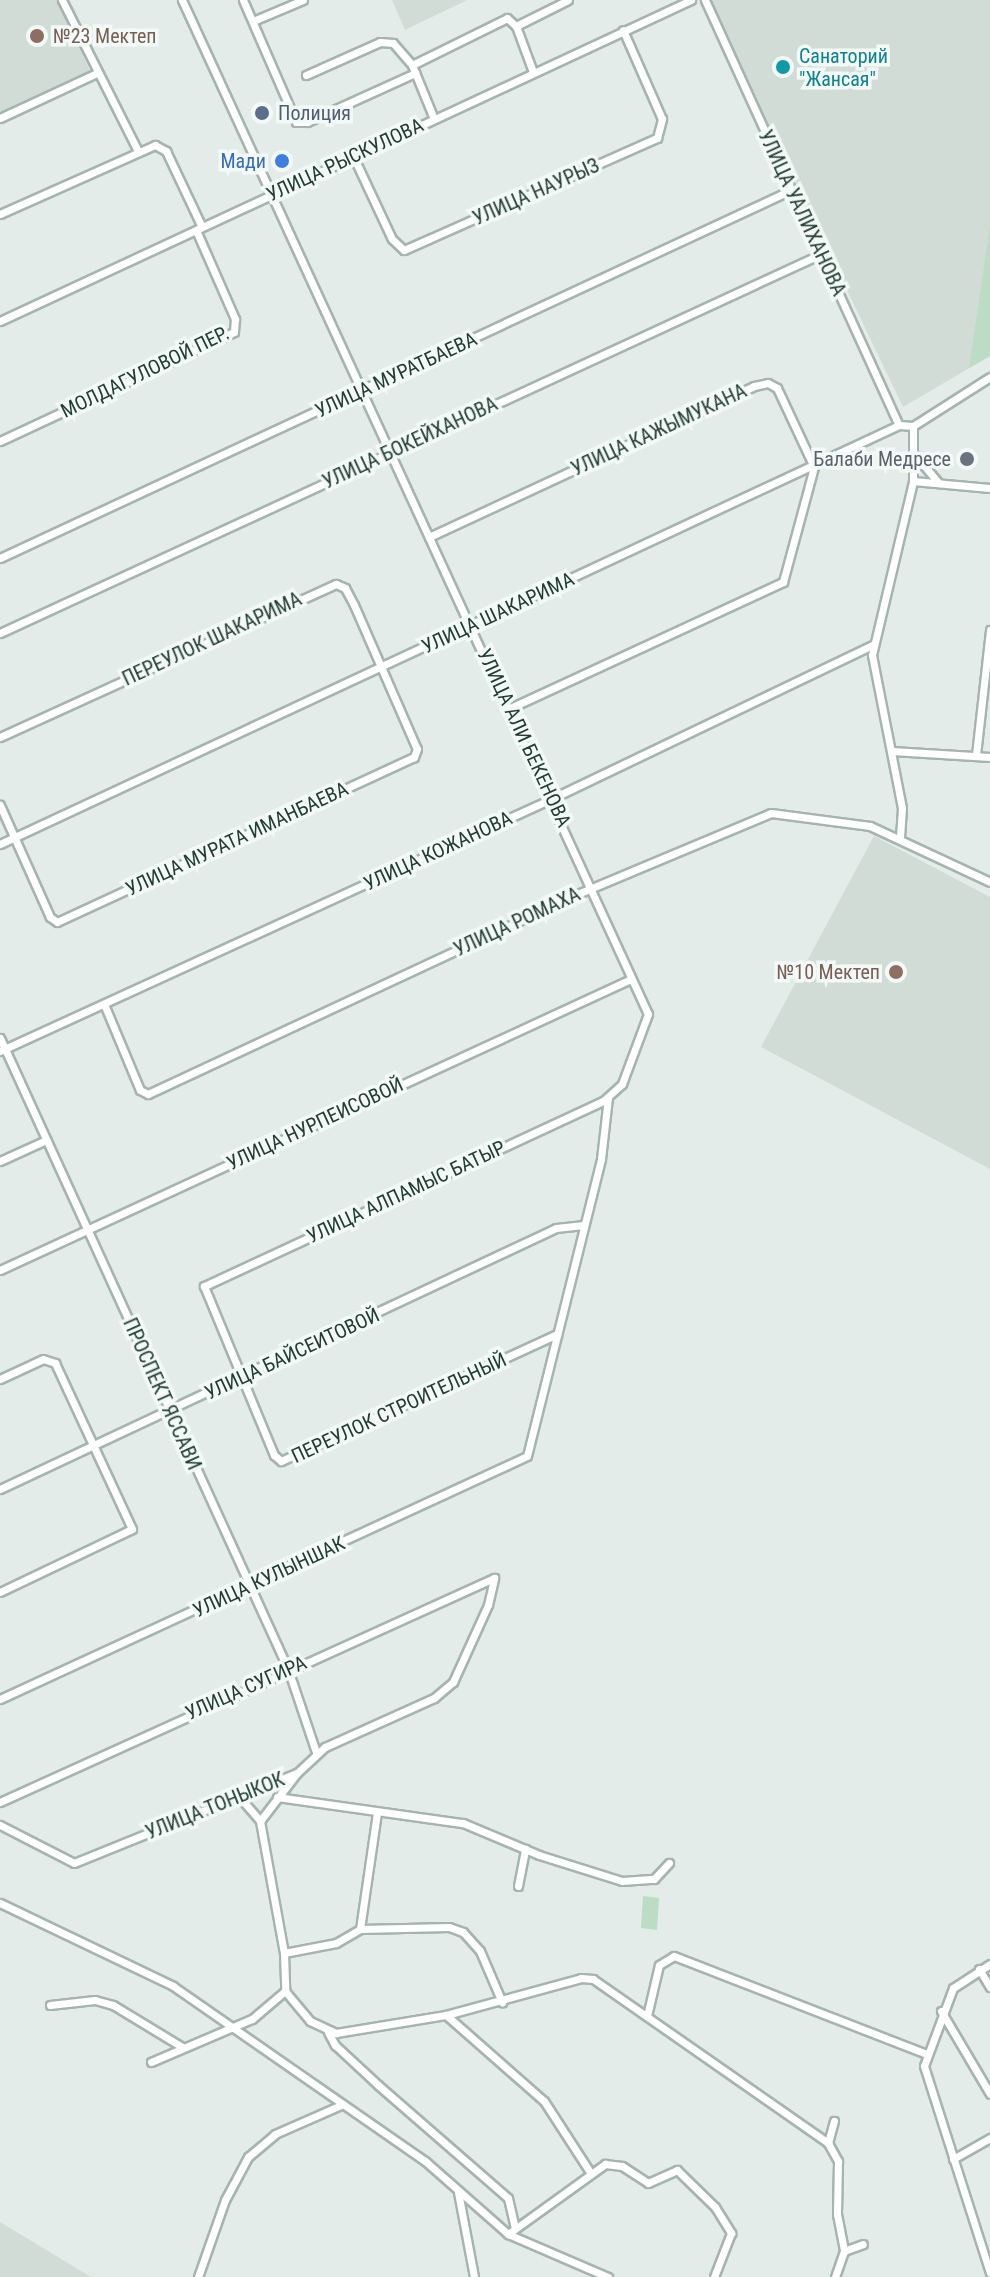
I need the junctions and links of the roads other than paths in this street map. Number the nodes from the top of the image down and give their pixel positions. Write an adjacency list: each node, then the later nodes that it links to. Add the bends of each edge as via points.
1 (62, 0): 13 (street)
2 (182, 0): 20 (street, УЛИЦА АЛИ БЕКЕНОВА)
3 (243, 0): 8 (street)
4 (303, 0): 8 (street)
5 (568, 0): 9 (street)
6 (691, 0): 10 (street, УЛИЦА РЫСКУЛОВА)
7 (705, 0): 19 (street, УЛИЦА УАЛИХАНОВА)
8 (253, 21): 11 (street, via 300,123)
9 (516, 26): 11 (street, via 503,19); 12 (street)
10 (623, 30): 12 (street, УЛИЦА РЫСКУЛОВА); 18 (street, УЛИЦА НАУРЫЗ, via 662,119 657,138 404,250 392,239)
11 (414, 69): 14 (street, via 399,45 380,42); 16 (street)
12 (533, 72): 16 (street, УЛИЦА РЫСКУЛОВА)
13 (97, 73): 15 (street); 17 (street, via 109,87)
14 (306, 75)
15 (0, 118)
16 (434, 119): 18 (street, УЛИЦА РЫСКУЛОВА)
17 (138, 151): 21 (street); 22 (street, via 155,145 166,151)
18 (354, 158): 20 (street, УЛИЦА РЫСКУЛОВА)
19 (791, 190): 23 (street, УЛИЦА УАЛИХАНОВА); 26 (street, УЛИЦА МУРАТБАЕВА)
20 (271, 194): 22 (street, УЛИЦА РЫСКУЛОВА); 26 (street, УЛИЦА АЛИ БЕКЕНОВА)
21 (0, 214)
22 (199, 228): 24 (street, УЛИЦА РЫСКУЛОВА); 29 (street, МОЛДАГУЛОВОЙ ПЕР., via 235,319 234,332)
23 (821, 254): 27 (street, УЛИЦА УАЛИХАНОВА); 30 (street, УЛИЦА БОКЕЙХАНОВА)
24 (0, 321)
25 (990, 377): 28 (street)
26 (363, 391): 30 (street, УЛИЦА АЛИ БЕКЕНОВА); 37 (street, УЛИЦА МУРАТБАЕВА)
27 (899, 425): 28 (street); 32 (street, УЛИЦА ШАКАРИМА)
28 (913, 426): 31 (street)
29 (0, 441)
30 (390, 452): 36 (street, УЛИЦА АЛИ БЕКЕНОВА); 40 (street, УЛИЦА БОКЕЙХАНОВА)
31 (916, 456): 33 (street); 34 (street)
32 (814, 467): 36 (street, УЛИЦА КАЖЫМУКАНА, via 777,388 765,383); 38 (street, УЛИЦА ШАКАРИМА); 43 (street, via 787,577 780,585)
33 (913, 481): 34 (street); 41 (street)
34 (939, 483): 35 (street)
35 (990, 488)
36 (429, 537): 38 (street, УЛИЦА АЛИ БЕКЕНОВА)
37 (0, 558)
38 (471, 624): 42 (street, УЛИЦА ШАКАРИМА); 43 (street, УЛИЦА АЛИ БЕКЕНОВА)
39 (990, 630): 46 (street)
40 (0, 633)
41 (873, 645): 45 (street, via 874,679); 48 (street, УЛИЦА КОЖАНОВА)
42 (380, 668): 44 (street, ПЕРЕУЛОК ШАКАРИМА, via 345,588 331,585); 51 (street, УЛИЦА ШАКАРИМА); 51 (street, УЛИЦА МУРАТА ИМАНБАЕВА, via 417,749 414,757 60,921 50,917)
43 (510, 708): 48 (street, УЛИЦА АЛИ БЕКЕНОВА)
44 (0, 737)
45 (892, 751): 46 (street); 50 (street, via 902,808)
46 (976, 755): 47 (street)
47 (990, 757)
48 (553, 798): 54 (street, УЛИЦА АЛИ БЕКЕНОВА); 56 (street, УЛИЦА КОЖАНОВА)
49 (0, 805): 51 (street)
50 (900, 837): 53 (street, УЛИЦА РОМАХА); 54 (street, УЛИЦА РОМАХА, via 826,816 771,813)
51 (15, 838): 52 (street, УЛИЦА ШАКАРИМА)
52 (0, 844)
53 (990, 882)
54 (593, 888): 55 (street, УЛИЦА АЛИ БЕКЕНОВА, via 603,924); 56 (street, УЛИЦА РОМАХА, via 148,1094 140,1090)
55 (631, 979): 59 (street, УЛИЦА АЛИ БЕКЕНОВА, via 648,1019 622,1084); 63 (street, УЛИЦА НУРПЕИСОВОЙ)
56 (104, 1004): 58 (street, УЛИЦА КОЖАНОВА)
57 (0, 1038): 58 (street, ПРОСПЕКТ ЯССАВИ)
58 (2, 1050): 60 (street, ПРОСПЕКТ ЯССАВИ)
59 (608, 1098): 62 (street, via 601,1159); 66 (street, УЛИЦА АЛПАМЫС БАТЫР, via 204,1286)
60 (46, 1140): 61 (street); 63 (street, ПРОСПЕКТ ЯССАВИ)
61 (0, 1161)
62 (584, 1225): 65 (street); 66 (street, УЛИЦА БАЙСЕИТОВОЙ, via 556,1228)
63 (87, 1230): 64 (street, УЛИЦА НУРПЕИСОВОЙ); 68 (street, ПРОСПЕКТ ЯССАВИ)
64 (0, 1270)
65 (557, 1334): 66 (street, ПЕРЕУЛОК СТРОИТЕЛЬНЫЙ, via 286,1461 276,1458); 71 (street, УЛИЦА КУЛЫНШАК, via 532,1448 522,1460)
66 (243, 1377): 68 (street, УЛИЦА БАЙСЕИТОВОЙ)
67 (0, 1379): 69 (street, via 43,1359 52,1361)
68 (169, 1411): 69 (street, УЛИЦА БАЙСЕИТОВОЙ); 71 (street, ПРОСПЕКТ ЯССАВИ)
69 (95, 1446): 70 (street, УЛИЦА БАЙСЕИТОВОЙ); 72 (street, via 131,1531)
70 (0, 1489)
71 (250, 1585): 73 (street, ПРОСПЕКТ ЯССАВИ); 75 (street, УЛИЦА КУЛЫНШАК)
72 (0, 1592)
73 (288, 1669): 74 (street, УЛИЦА СУГИРА, via 494,1578 462,1668); 76 (street, ПРОСПЕКТ ЯССАВИ); 80 (street, УЛИЦА СУГИРА)
74 (444, 1691): 76 (street, УЛИЦА ТОНЫКОК)
75 (0, 1699)
76 (316, 1752): 77 (street, УЛИЦА ТОНЫКОК)
77 (297, 1773): 78 (street, УЛИЦА ТОНЫКОК); 79 (street)
78 (236, 1793): 82 (street); 83 (street, УЛИЦА ТОНЫКОК, via 79,1862 63,1861)
79 (277, 1797): 81 (street); 82 (street)
80 (0, 1802)
81 (377, 1813): 84 (street, via 463,1823); 88 (street)
82 (260, 1821): 89 (street)
83 (0, 1825)
84 (525, 1849): 85 (street, via 634,1883 654,1879); 86 (street)
85 (669, 1863)
86 (518, 1886)
87 (0, 1903): 99 (street, via 173,1986)
88 (360, 1929): 89 (street, via 336,1943); 94 (street, via 449,1927 463,1932 480,1951)
89 (284, 1953): 93 (street)
90 (990, 1964): 91 (street)
91 (979, 1969): 92 (street); 96 (street, via 953,1988)
92 (990, 1987)
93 (285, 1991): 99 (street, via 267,2010); 100 (street, via 310,2021)
94 (502, 2002): 97 (street); 98 (street, via 587,1978)
95 (50, 2005): 101 (street, via 95,2000 113,2005)
96 (941, 2011): 102 (street); 104 (street)
97 (446, 2015): 100 (street); 110 (street, via 544,2101)
98 (647, 2016): 102 (street, via 659,1965 674,1956); 108 (street)
99 (235, 2026): 101 (street); 105 (street)
100 (328, 2032): 112 (street, via 378,2085 508,2198)
101 (182, 2047): 103 (street)
102 (927, 2054): 109 (street, via 924,2077)
103 (151, 2062)
104 (990, 2094)
105 (341, 2105): 111 (street, via 425,2161); 118 (street, via 275,2134 248,2157 225,2200)
106 (834, 2121): 108 (street)
107 (990, 2138): 109 (street)
108 (828, 2143): 116 (street, via 838,2161 837,2214)
109 (953, 2159): 115 (street)
110 (590, 2172): 112 (street); 121 (street, via 615,2164 651,2183 681,2171 731,2233)
111 (458, 2192): 113 (street); 119 (street)
112 (515, 2228): 113 (street)
113 (508, 2234): 120 (street)
114 (863, 2244): 116 (street)
115 (986, 2244): 117 (street)
116 (844, 2251): 122 (street)
117 (990, 2273)
118 (198, 2277)
119 (474, 2277)
120 (608, 2277)
121 (714, 2277)
122 (835, 2277)

